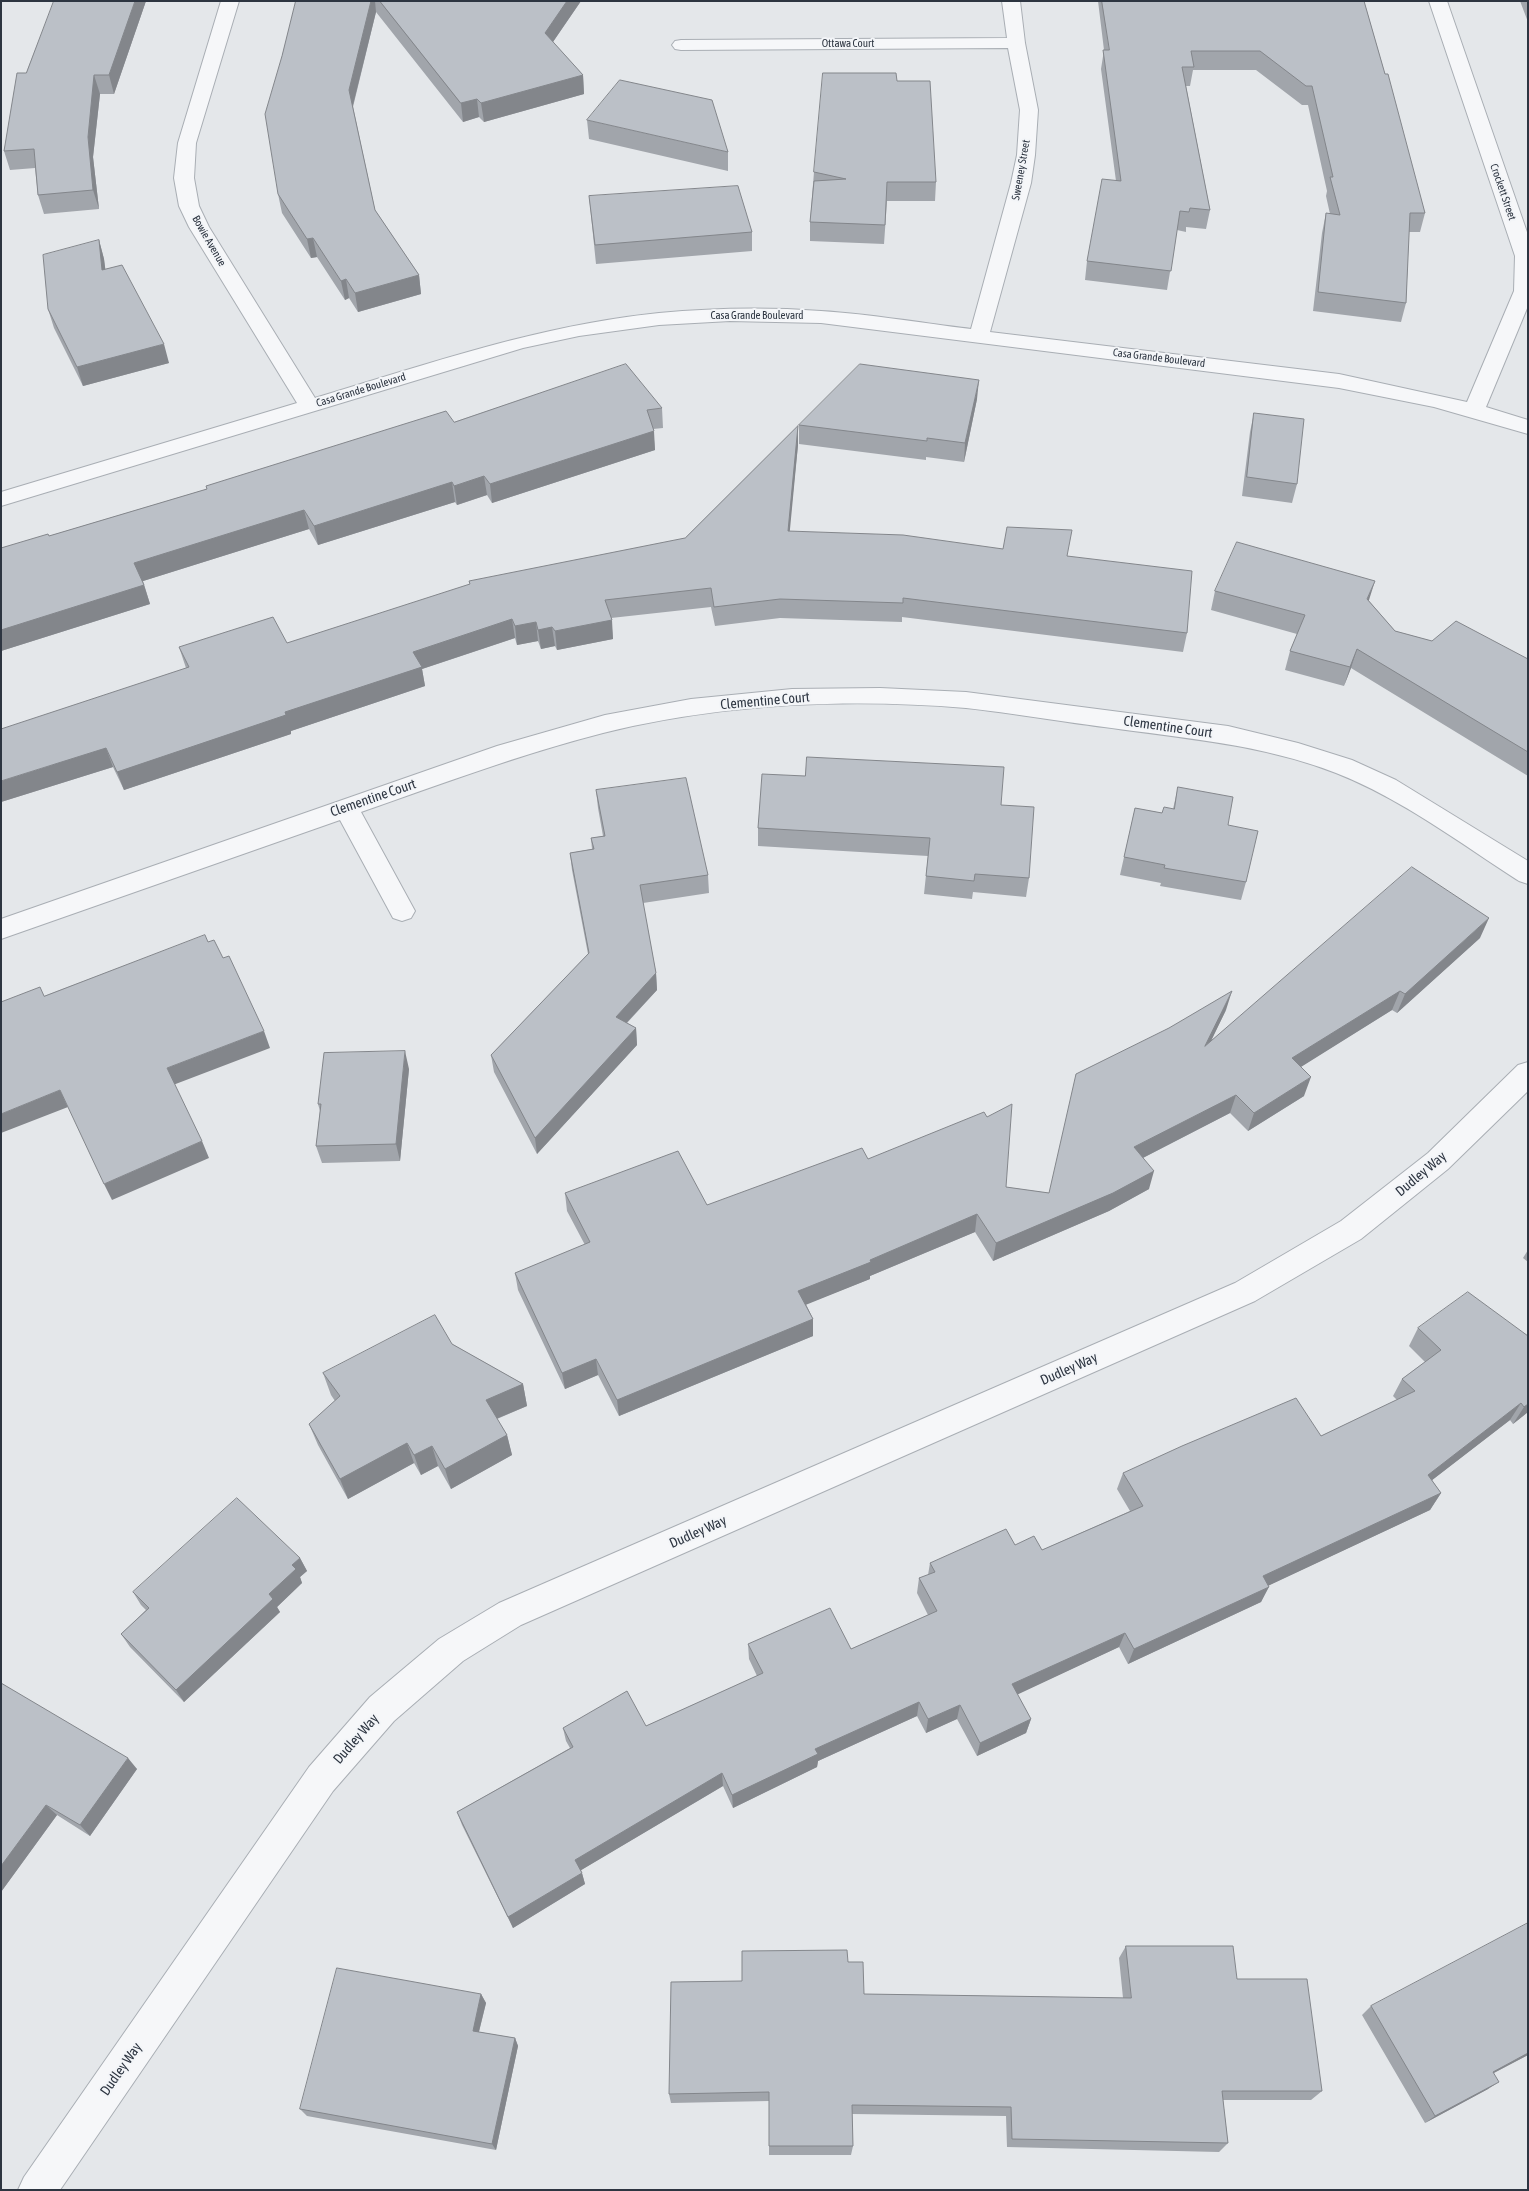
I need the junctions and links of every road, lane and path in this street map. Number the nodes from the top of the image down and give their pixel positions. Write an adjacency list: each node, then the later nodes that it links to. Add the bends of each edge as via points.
1 (230, 1): 7 (street, Bowie Avenue, via 187,143 184,178 189,206)
2 (1011, 1): 4 (street, Sweeney Street)
3 (1438, 1): 8 (street, Crockett Street, via 1525,256 1524,291)
4 (1016, 43): 5 (street, Ottawa Court); 6 (street, Sweeney Street, via 1029,110 1026,155)
5 (681, 45)
6 (979, 336): 7 (street, Casa Grande Boulevard, via 821,317 730,315 659,319 579,330 519,344); 8 (street, Casa Grande Boulevard, via 1338,381)
7 (308, 405): 10 (street, Casa Grande Boulevard)
8 (1474, 410): 9 (street, Casa Grande Boulevard)
9 (1528, 427)
10 (1, 499)
11 (346, 808): 12 (street, Clementine Court, via 506,752 604,724 691,708 792,697 880,696 966,700 1268,743 1346,768 1407,797); 13 (street); 14 (street, Clementine Court)
12 (1528, 874)
13 (402, 911)
14 (1, 929)
15 (1528, 1073): 16 (street, Dudley Way, via 1438,1161 1351,1230 1245,1292 510,1614 451,1650 382,1709 320,1779)
16 (38, 2190)

